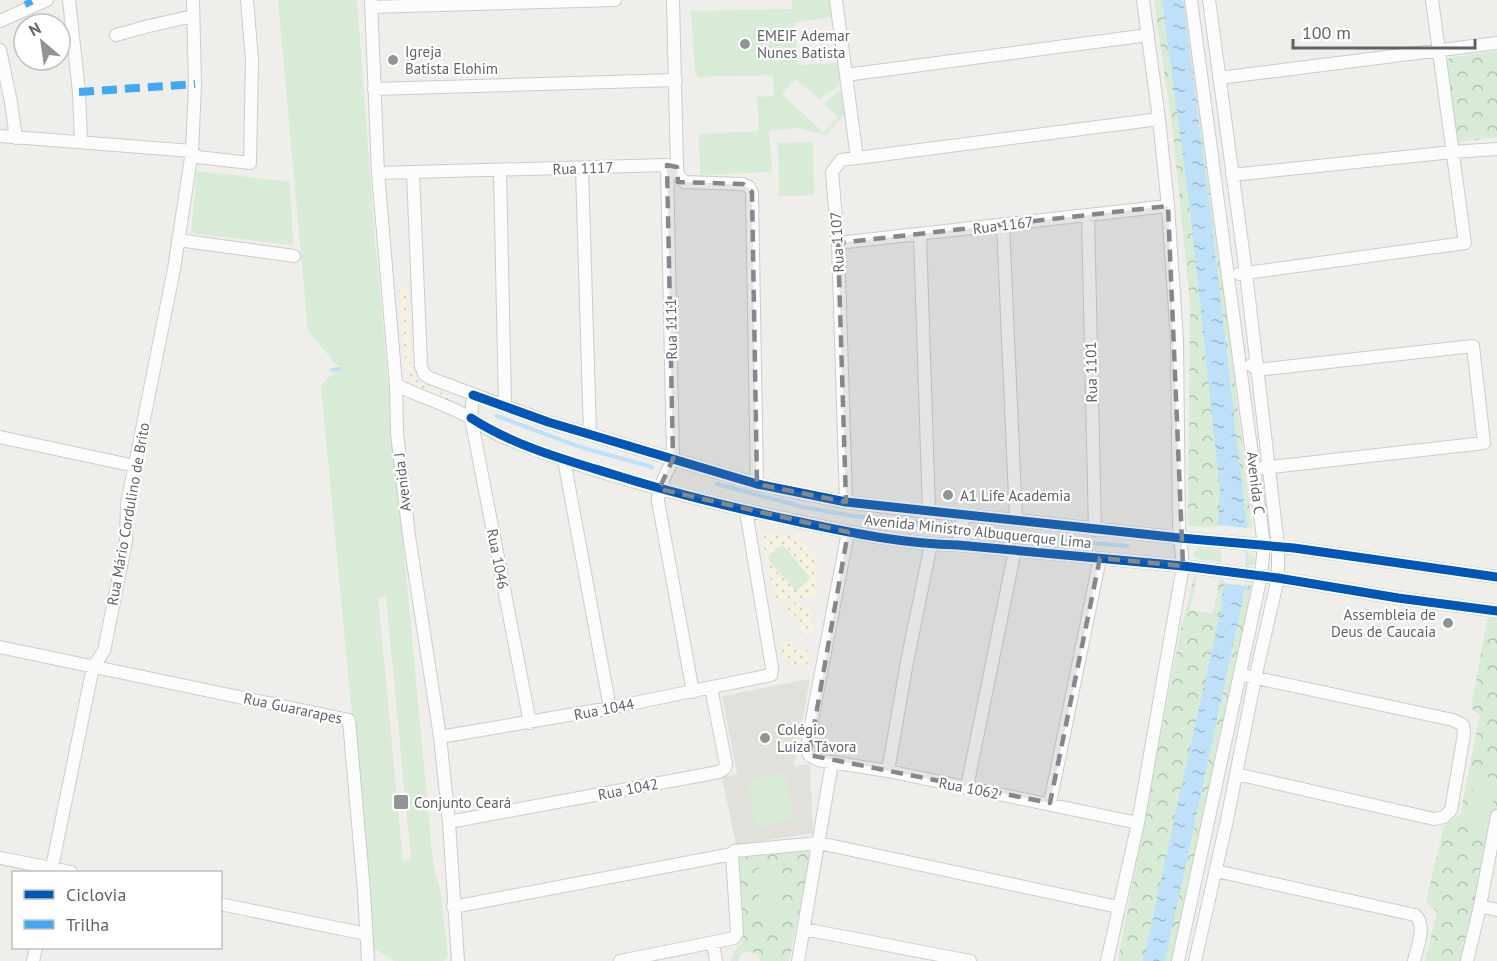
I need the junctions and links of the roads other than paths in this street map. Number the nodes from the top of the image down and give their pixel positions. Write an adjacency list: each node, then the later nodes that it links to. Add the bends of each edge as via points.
1 (47, 0): 14 (street)
2 (69, 0): 27 (street)
3 (193, 0): 13 (street, Rua Mário Cordulino de Brito)
4 (247, 0): 29 (street, via 252,60 250,164 197,157)
5 (615, 0): 12 (street)
6 (673, 0): 22 (street, Rua 1111)
7 (836, 0): 20 (street)
8 (1143, 0): 16 (street)
9 (1191, 0): 46 (street, Avenida C)
10 (1209, 0): 21 (street, Avenida C)
11 (1432, 0): 19 (street)
12 (371, 4): 23 (street, Avenida J)
13 (193, 16): 15 (street); 29 (street, Rua Mário Cordulino de Brito)
14 (0, 21)
15 (117, 35)
16 (1148, 35): 20 (street); 24 (street)
17 (1497, 43): 19 (street)
18 (0, 50): 26 (street)
19 (1440, 50): 21 (street); 30 (street)
20 (846, 75): 31 (street)
21 (1219, 78): 37 (street, Avenida C)
22 (676, 80): 23 (street); 32 (street, Rua 1111)
23 (374, 89): 35 (street, Avenida J)
24 (1159, 119): 31 (street); 38 (street)
25 (0, 136): 26 (street)
26 (16, 138): 27 (street)
27 (81, 142): 29 (street)
28 (1497, 149): 30 (street)
29 (192, 151): 42 (street, Rua Mário Cordulino de Brito)
30 (1452, 152): 37 (street); 45 (street, via 1466,243)
31 (857, 158): 43 (street, Rua 1107, via 841,160 832,172)
32 (672, 166): 33 (street, Rua 1117); 55 (street, Rua 1111); 60 (street, via 684,182 743,184 752,192)
33 (582, 168): 34 (street, Rua 1117); 53 (street)
34 (500, 170): 36 (street, Rua 1117); 51 (street)
35 (378, 173): 36 (street); 49 (street, Avenida J)
36 (413, 173): 50 (street, Avenida Ministro Albuquerque Lima, via 421,366 429,378)
37 (1232, 175): 45 (street, Avenida C)
38 (1168, 206): 39 (street, Rua 1167); 69 (street, via 1177,341)
39 (1088, 215): 40 (street, Rua 1167); 67 (street, Rua 1101)
40 (1003, 224): 41 (street, Rua 1167); 66 (street)
41 (920, 235): 43 (street, Rua 1167); 64 (street)
42 (178, 240): 44 (street); 57 (street, Rua Mário Cordulino de Brito)
43 (838, 243): 62 (street, Rua 1107)
44 (294, 256)
45 (1246, 273): 46 (street); 48 (street, Avenida C)
46 (1229, 275): 47 (street, Avenida C)
47 (1241, 368): 48 (street, via 1252,365); 59 (street, Avenida C)
48 (1257, 370): 58 (street, Avenida C); 58 (street, via 1473,345 1484,443)
49 (396, 385): 52 (street, Avenida Ministro Albuquerque Lima); 89 (street, Avenida J, via 397,433 409,536)
50 (473, 395): 51 (street, Avenida Ministro Albuquerque Lima); 52 (street, Rua 1046)
51 (506, 406): 53 (street, Avenida Ministro Albuquerque Lima)
52 (471, 418): 56 (street, Avenida Ministro Albuquerque Lima, via 501,436); 88 (street, Rua 1046)
53 (590, 434): 55 (street, Avenida Ministro Albuquerque Lima)
54 (0, 437): 57 (street)
55 (674, 459): 60 (street, Avenida Ministro Albuquerque Lima); 61 (street, Rua 1111)
56 (564, 460): 61 (street, Avenida Ministro Albuquerque Lima); 87 (street)
57 (135, 466): 82 (street, Rua Mário Cordulino de Brito, via 127,504 126,541 104,651)
58 (1268, 467): 59 (street); 73 (street, Avenida C)
59 (1254, 469): 72 (street, Avenida C)
60 (757, 484): 62 (street, Avenida Ministro Albuquerque Lima)
61 (658, 489): 63 (street, Avenida Ministro Albuquerque Lima); 86 (street)
62 (846, 502): 64 (street, Avenida Ministro Albuquerque Lima)
63 (746, 511): 68 (street, Avenida Ministro Albuquerque Lima); 85 (street, Rua 1044, via 772,673)
64 (928, 512): 65 (street, Avenida Ministro Albuquerque Lima)
65 (964, 515): 66 (street, Avenida Ministro Albuquerque Lima); 71 (street)
66 (1016, 520): 67 (street, Avenida Ministro Albuquerque Lima)
67 (1095, 530): 69 (street, Avenida Ministro Albuquerque Lima)
68 (848, 532): 70 (street, Avenida Ministro Albuquerque Lima); 90 (street, Rua 1062, via 807,746 809,755)
69 (1180, 538): 72 (street, Avenida Ministro Albuquerque Lima); 76 (street)
70 (931, 544): 71 (street, Avenida Ministro Albuquerque Lima); 91 (street)
71 (958, 545): 74 (street, Avenida Ministro Albuquerque Lima)
72 (1264, 545): 73 (street, Avenida Ministro Albuquerque Lima); 77 (street, Avenida C)
73 (1278, 546): 78 (street, Avenida Ministro Albuquerque Lima); 79 (street, Avenida C)
74 (1015, 550): 75 (street, Avenida Ministro Albuquerque Lima); 93 (street)
75 (1100, 558): 76 (street, Avenida Ministro Albuquerque Lima); 94 (street)
76 (1183, 566): 77 (street, Avenida Ministro Albuquerque Lima); 99 (street)
77 (1261, 576): 79 (street, Avenida Ministro Albuquerque Lima); 83 (street, Avenida C)
78 (1497, 577)
79 (1278, 578): 80 (street, Avenida Ministro Albuquerque Lima); 84 (street, Avenida C)
80 (1497, 612)
81 (0, 647): 82 (street, Rua Guararapes)
82 (93, 667): 103 (street, Rua Mário Cordulino de Brito); 111 (street, Rua Guararapes, via 349,720)
83 (1240, 675): 84 (street); 96 (street, Avenida C)
84 (1255, 678): 92 (street, Avenida C); 92 (street, via 1453,720 1463,726 1451,810 1434,819)
85 (711, 688): 86 (street, Rua 1044); 98 (street, Rua 1042, via 726,764 719,772)
86 (693, 692): 87 (street, Rua 1044)
87 (610, 708): 88 (street, Rua 1044)
88 (530, 723): 89 (street, Rua 1044)
89 (440, 737): 98 (street, Avenida J)
90 (832, 763): 91 (street, Rua 1062); 100 (street)
91 (888, 771): 93 (street, Rua 1062)
92 (1236, 774): 97 (street, Avenida C)
93 (967, 788): 94 (street, Rua 1062)
94 (1050, 803): 99 (street, Rua 1062)
95 (1497, 816): 106 (street)
96 (1208, 818): 97 (street); 120 (street, Avenida C)
97 (1227, 820): 104 (street, Avenida C)
98 (449, 822): 107 (street, Avenida J)
99 (1138, 823): 108 (street)
100 (819, 843): 101 (street); 108 (street); 110 (street)
101 (732, 854): 107 (street); 112 (street, via 737,933 734,938)
102 (0, 858): 103 (street)
103 (51, 870)
104 (1216, 871): 121 (street, Avenida C); 122 (street, via 1403,911 1419,918 1422,927)
105 (222, 904): 111 (street)
106 (1480, 906): 109 (street); 123 (street)
107 (453, 907): 114 (street, Avenida J)
108 (1118, 907): 119 (street)
109 (1497, 910)
110 (804, 929): 117 (street); 118 (street)
111 (366, 934): 113 (street, Rua Guararapes)
112 (713, 943): 115 (street); 116 (street)
113 (368, 961)
114 (458, 961)
115 (620, 961)
116 (716, 961)
117 (798, 961)
118 (970, 961)
119 (1107, 961)
120 (1178, 961)
121 (1195, 961)
122 (1414, 961)
123 (1467, 961)

